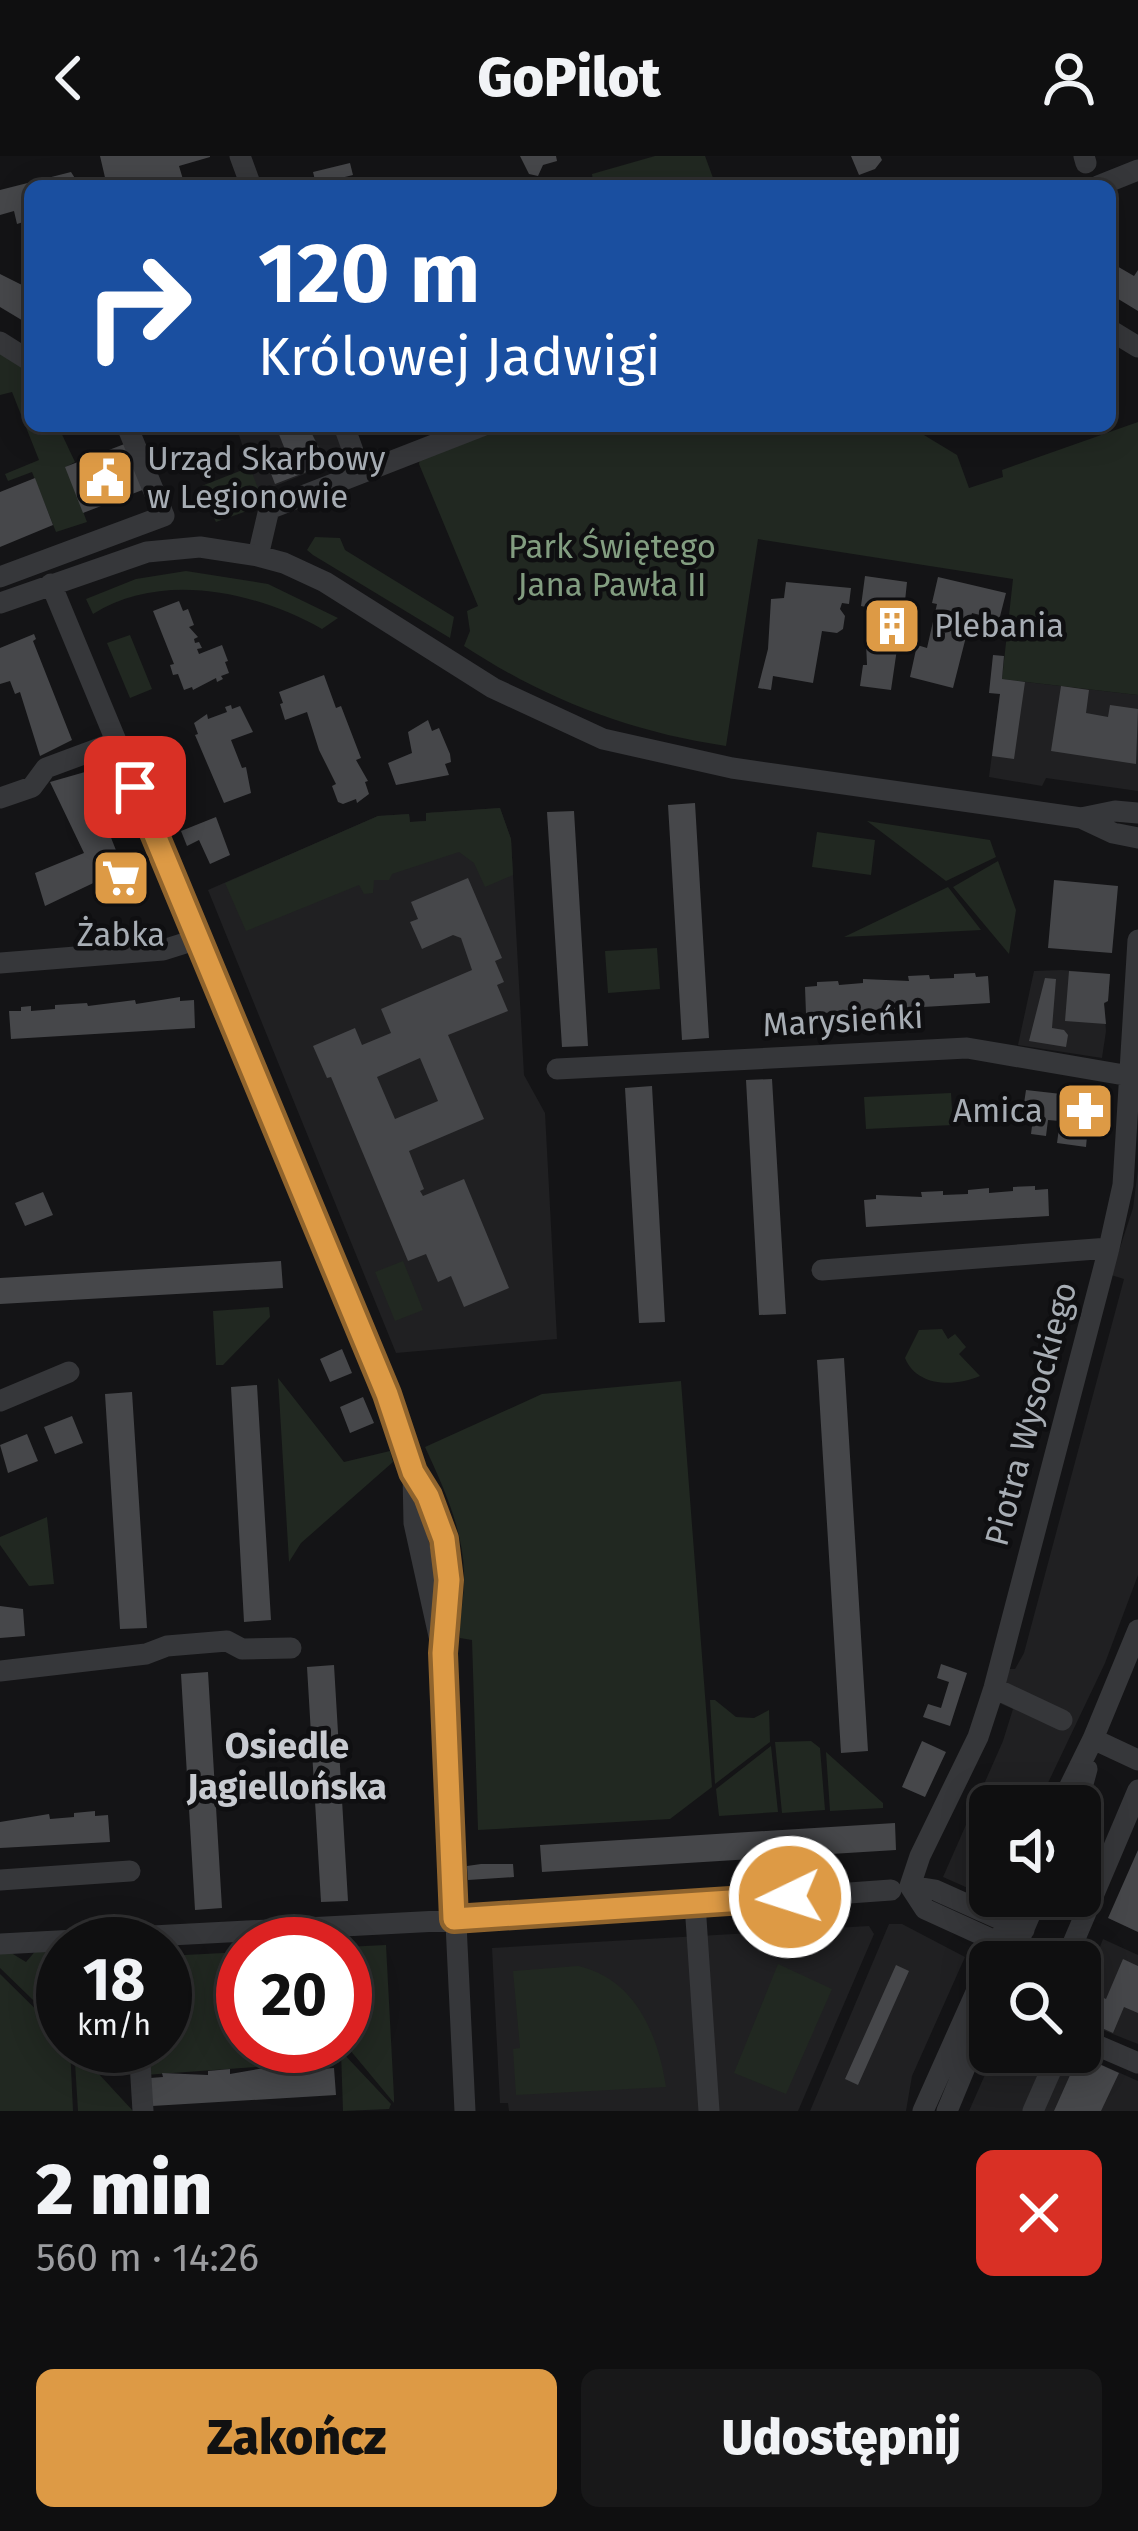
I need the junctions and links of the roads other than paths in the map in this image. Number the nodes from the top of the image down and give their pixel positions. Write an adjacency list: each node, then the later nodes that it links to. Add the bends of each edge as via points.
1 (129, 432): 6 (street, via 164,516)
2 (346, 432): 4 (street)
3 (467, 432): 4 (street)
4 (362, 473): 5 (street, via 269,509)
5 (258, 556): 7 (street, via 162,550); 12 (street, via 325,583 493,688 603,739 732,768)
6 (0, 577)
7 (51, 584): 8 (street); 9 (street)
8 (0, 603)
9 (116, 742): 10 (street, via 46,768 32,787); 14 (street)
10 (0, 798)
11 (1138, 813): 12 (street)
12 (1081, 818): 13 (street)
13 (1138, 838)
14 (198, 939): 16 (street, via 163,950); 38 (street, via 413,1472 413,1523 443,1653)
15 (1138, 940): 18 (street, Piotra Wysockiego)
16 (0, 963)
17 (557, 1069): 18 (street, Marysieńki, via 967,1048)
18 (1130, 1076): 19 (street, Piotra Wysockiego)
19 (1132, 1135): 20 (street, Piotra Wysockiego)
20 (1108, 1248): 21 (street); 27 (street, Piotra Wysockiego, via 995,1650)
21 (822, 1270)
22 (69, 1372): 23 (street)
23 (0, 1401)
24 (1138, 1630): 29 (street)
25 (290, 1648): 26 (street, via 242,1649 227,1641)
26 (0, 1671)
27 (994, 1688): 28 (street); 36 (street, Piotra Wysockiego)
28 (1062, 1720)
29 (1093, 1739): 30 (street); 31 (street); 32 (street)
30 (1138, 1760)
31 (1070, 1785)
32 (1082, 1785)
33 (1138, 1790): 41 (street)
34 (130, 1871): 35 (street)
35 (0, 1880)
36 (900, 1888): 37 (street); 40 (street, via 935,1890)
37 (695, 1904): 38 (street); 52 (street)
38 (454, 1919): 39 (street); 51 (street)
39 (192, 1934)
40 (1010, 1941)
41 (1074, 1941)
42 (36, 1943): 43 (street)
43 (0, 1944)
44 (969, 2021): 53 (street)
45 (1101, 2047): 47 (street)
46 (969, 2058): 54 (street)
47 (1138, 2063)
48 (141, 2073): 50 (street)
49 (1050, 2073): 55 (street)
50 (143, 2111)
51 (465, 2111)
52 (709, 2111)
53 (923, 2111)
54 (947, 2111)
55 (1033, 2111)

